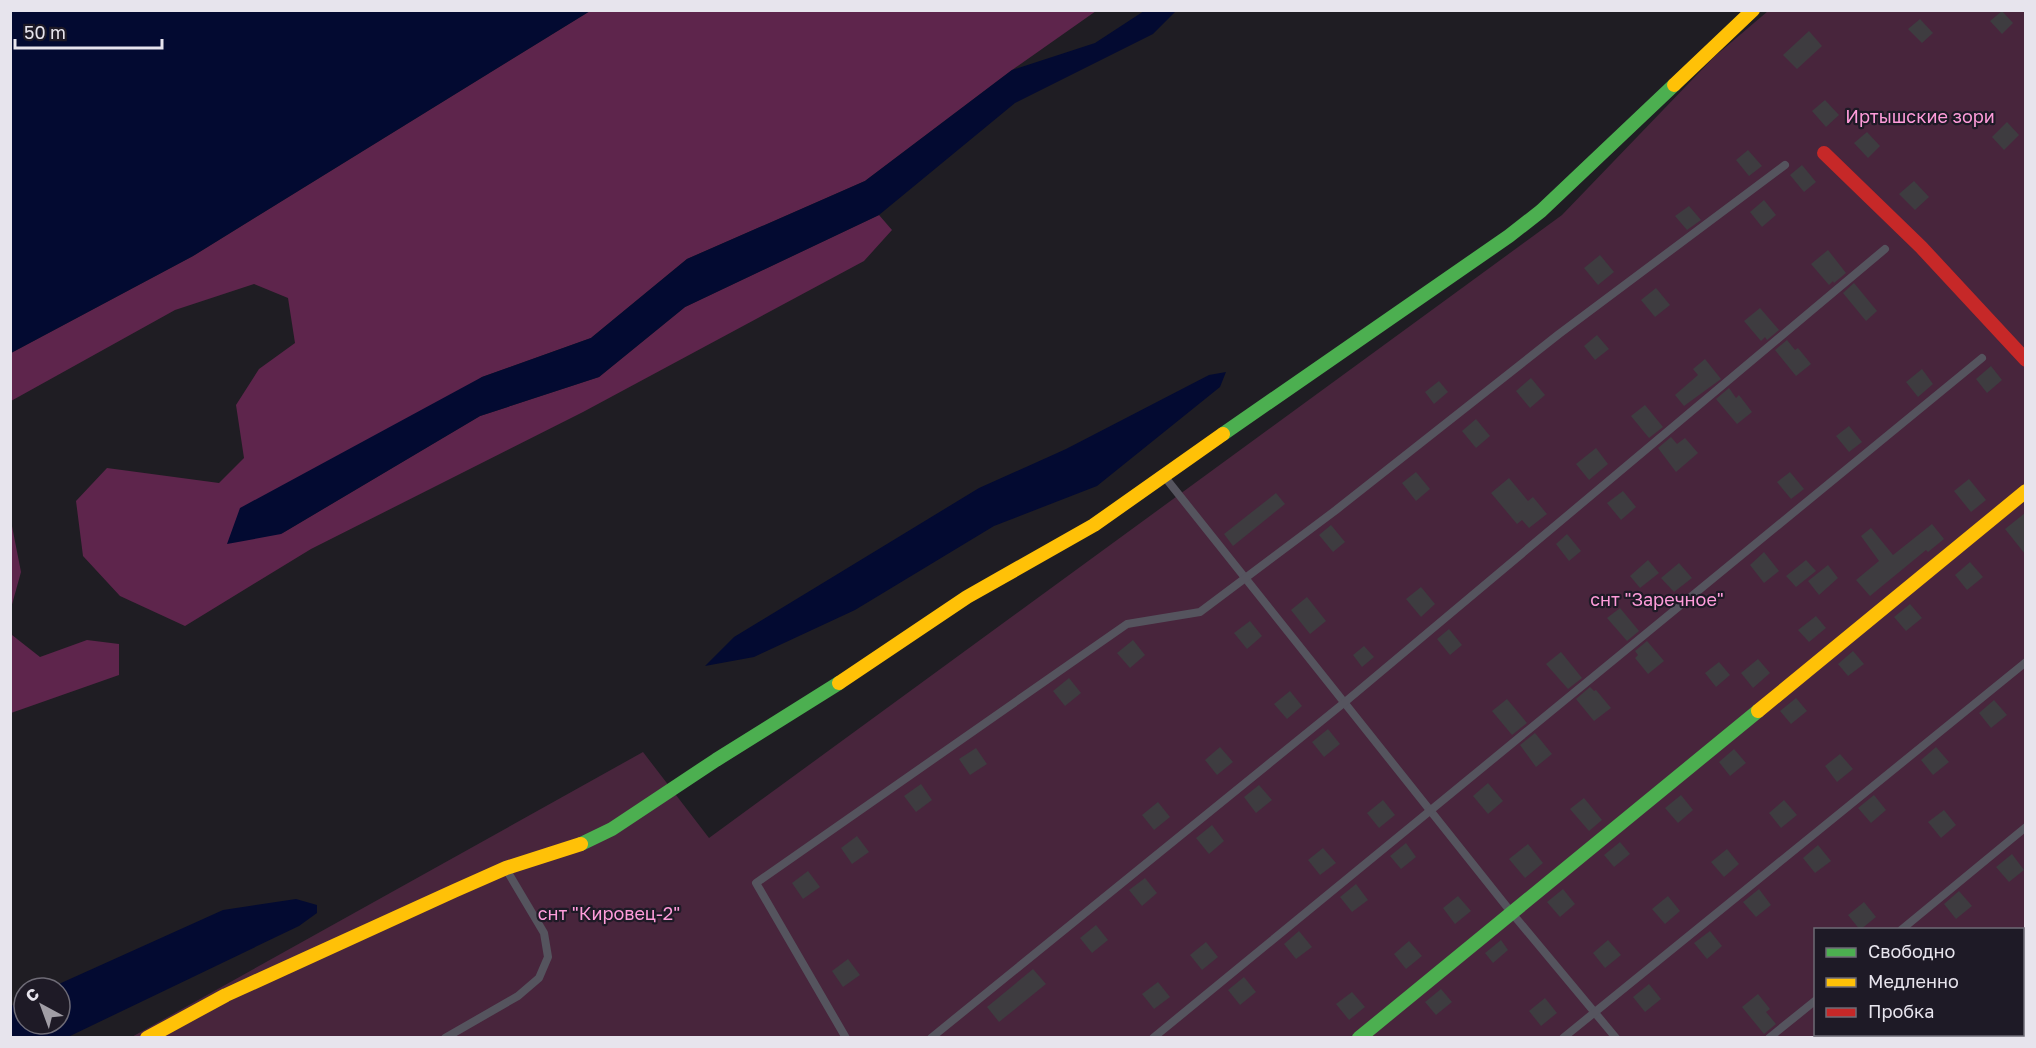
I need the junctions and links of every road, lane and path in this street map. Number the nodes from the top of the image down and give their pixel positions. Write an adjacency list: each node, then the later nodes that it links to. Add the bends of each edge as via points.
1 (1753, 10): 7 (street, via 1541,211)
2 (1824, 153): 6 (street, via 1921,247)
3 (1785, 165): 9 (lane)
4 (1885, 249): 11 (lane)
5 (1982, 358): 12 (lane)
6 (2025, 360)
7 (1164, 475): 9 (lane); 14 (street, via 1094,525 966,597 612,829 581,844)
8 (2025, 491): 15 (street)
9 (1245, 577): 11 (lane); 21 (lane, via 1200,612 1127,624 756,884)
10 (2025, 662): 18 (lane)
11 (1345, 702): 12 (lane); 22 (lane)
12 (1430, 810): 15 (lane); 23 (lane)
13 (2025, 827): 16 (lane)
14 (506, 868): 19 (street, via 226,995); 20 (lane, via 544,933 548,957 539,978 518,996)
15 (1511, 912): 18 (lane); 24 (street)
16 (1903, 928)
17 (1814, 1001): 27 (lane)
18 (1594, 1011): 25 (lane); 26 (lane)
19 (147, 1038)
20 (445, 1038)
21 (846, 1038)
22 (931, 1038)
23 (1153, 1038)
24 (1359, 1038)
25 (1563, 1038)
26 (1616, 1038)
27 (1769, 1038)

